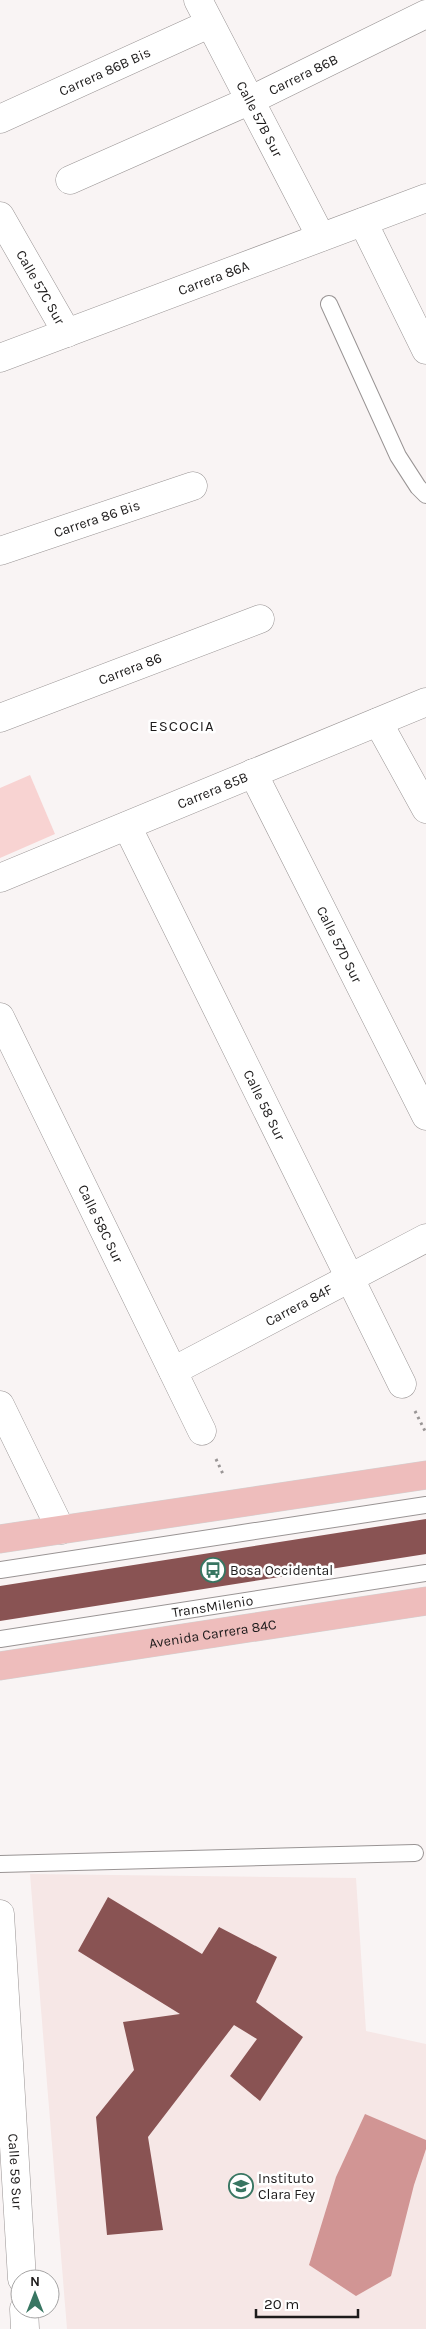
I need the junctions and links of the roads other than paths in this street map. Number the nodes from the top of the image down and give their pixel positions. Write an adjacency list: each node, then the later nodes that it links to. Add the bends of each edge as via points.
1 (204, 12): 3 (street, Calle 57B Sur); 4 (street, Carrera 86B Bis)
2 (426, 14): 3 (street, Carrera 86B)
3 (251, 100): 5 (street, Carrera 86B); 9 (street, Calle 57B Sur)
4 (0, 119)
5 (70, 180)
6 (426, 198): 8 (street, Carrera 86A)
7 (0, 216): 11 (street, Calle 57C Sur)
8 (363, 222): 9 (street, Carrera 86A); 12 (street)
9 (321, 237): 11 (street, Carrera 86A)
10 (329, 304): 15 (lane, via 398,456)
11 (66, 333): 13 (street, Carrera 86A)
12 (426, 350)
13 (0, 358)
14 (193, 486): 16 (street, Carrera 86 Bis)
15 (426, 495)
16 (0, 551)
17 (260, 620): 19 (street, Carrera 86)
18 (426, 702): 20 (street, Carrera 85B)
19 (0, 718)
20 (378, 722): 21 (street, Carrera 85B); 22 (street)
21 (254, 773): 23 (street, Carrera 85B); 26 (street, Calle 57D Sur)
22 (426, 809)
23 (127, 826): 24 (street, Carrera 85B); 28 (street, Calle 58 Sur)
24 (0, 878)
25 (0, 1017): 29 (street, Calle 58C Sur)
26 (426, 1116)
27 (426, 1238): 28 (street, Carrera 84F)
28 (350, 1278): 29 (street, Carrera 84F); 30 (street, Calle 58 Sur)
29 (173, 1371): 32 (street, Calle 58C Sur)
30 (402, 1384)
31 (0, 1405): 35 (street)
32 (202, 1431)
33 (426, 1475): 35 (main road)
34 (426, 1505): 37 (lane)
35 (62, 1530): 36 (main road)
36 (0, 1539)
37 (0, 1570)
38 (426, 1573): 40 (lane, TransMilenio)
39 (426, 1601): 41 (main road, Avenida Carrera 84C)
40 (0, 1639)
41 (0, 1666)
42 (415, 1853): 43 (lane)
43 (0, 1864)
44 (0, 1914): 45 (street, Calle 59 Sur)
45 (1, 1946): 46 (street, Calle 59 Sur)
46 (9, 2220): 47 (street, Calle 59 Sur)
47 (20, 2269)

